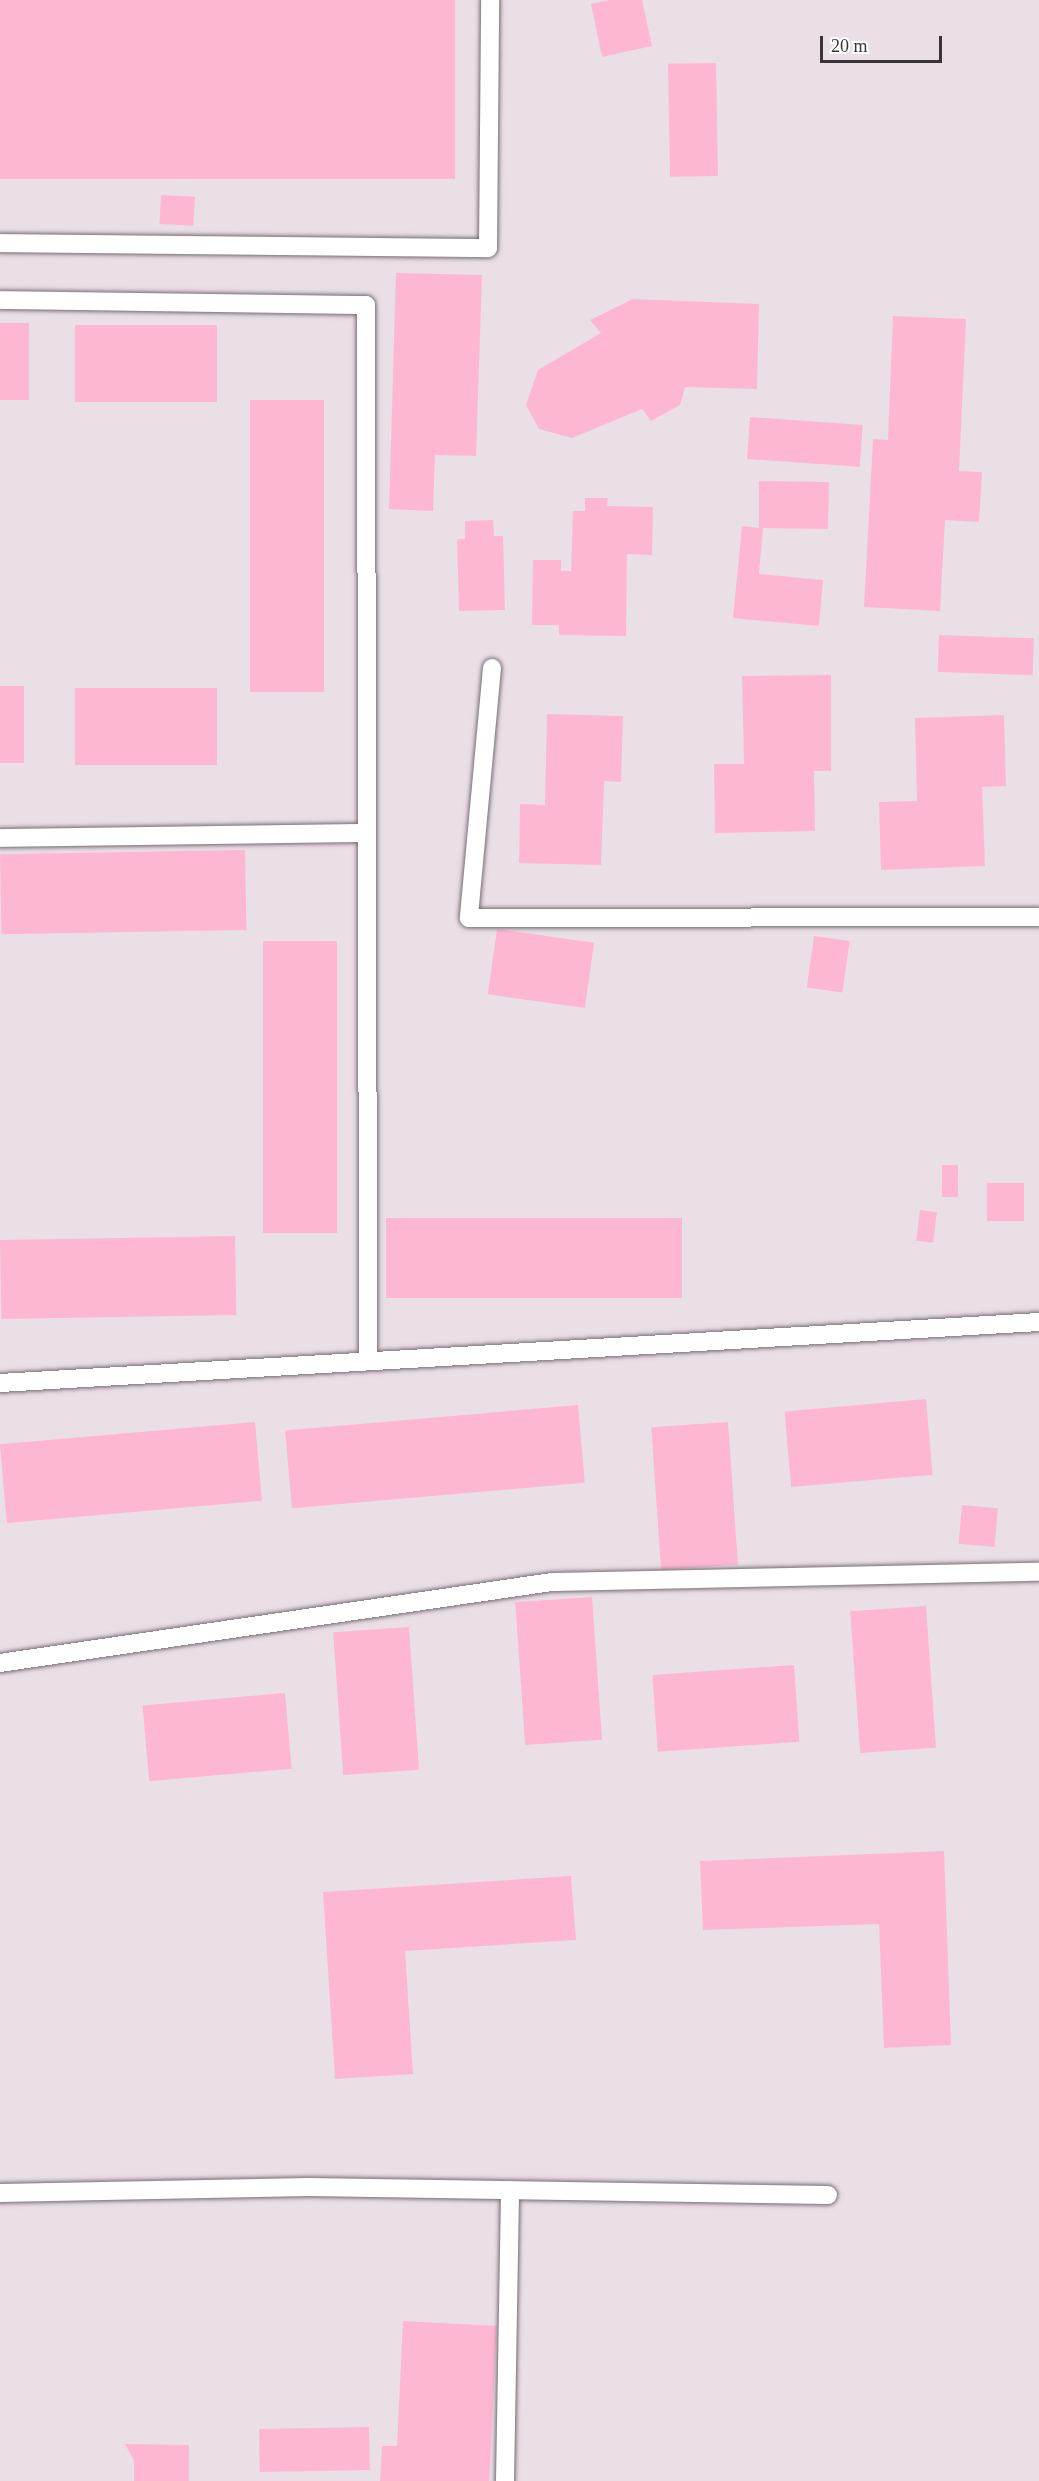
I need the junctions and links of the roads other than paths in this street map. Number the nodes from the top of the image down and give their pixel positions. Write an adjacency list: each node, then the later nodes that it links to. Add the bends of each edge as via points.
1 (490, 0): 2 (lane, via 488,248)
2 (0, 243)
3 (0, 300): 5 (lane, via 366,305)
4 (492, 668): 7 (lane, via 469,918)
5 (367, 833): 6 (lane); 9 (lane)
6 (0, 838)
7 (1039, 918)
8 (1039, 1322): 9 (lane)
9 (368, 1361): 10 (lane)
10 (0, 1383)
11 (1039, 1572): 12 (lane, via 552,1582)
12 (0, 1663)
13 (510, 2190): 14 (lane, via 309,2187); 15 (lane); 16 (lane)
14 (0, 2193)
15 (828, 2195)
16 (505, 2481)

